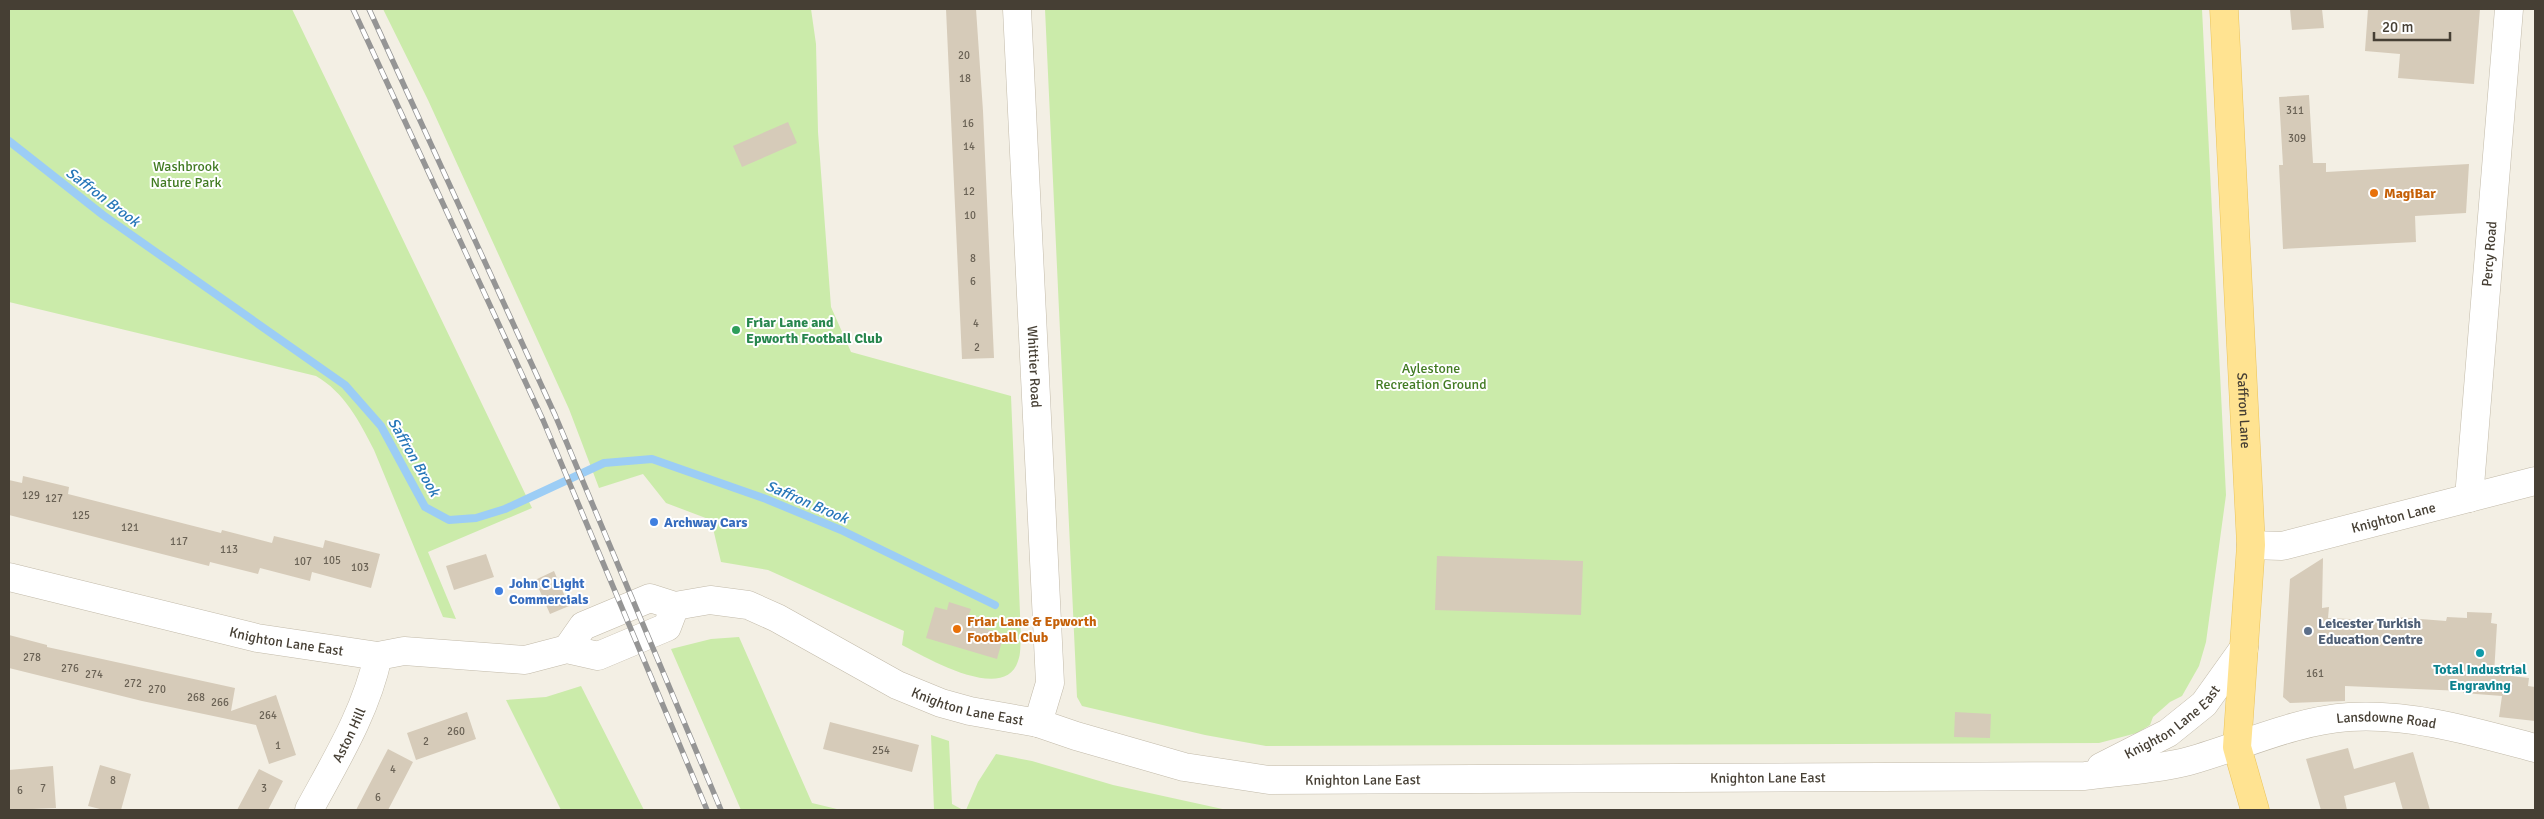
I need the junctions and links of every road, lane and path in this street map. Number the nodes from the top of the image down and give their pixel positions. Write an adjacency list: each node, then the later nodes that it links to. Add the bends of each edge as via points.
1 (1017, 9): 10 (street, Whittier Road, via 1050,683)
2 (2224, 9): 6 (main road, Saffron Lane)
3 (2509, 9): 5 (street, Percy Road)
4 (2535, 481): 5 (street, Knighton Lane)
5 (2469, 498): 6 (street, Knighton Lane, via 2282,546)
6 (2251, 546): 8 (main road, Saffron Lane)
7 (9, 577): 9 (street, Knighton Lane East, via 258,638)
8 (2244, 648): 11 (main road, Saffron Lane); 13 (street, Knighton Lane East, via 2204,704 2168,733)
9 (378, 656): 10 (street, Knighton Lane East, via 404,651 525,660 567,649 583,626 650,598 675,606 710,600 748,605 777,618 911,692 970,711); 14 (street, Aston Hill, via 362,712)
10 (1038, 723): 13 (street, Knighton Lane East, via 1184,767 1269,780)
11 (2238, 747): 12 (street, Lansdowne Road, via 2275,732 2308,724 2348,718 2394,718 2449,727); 13 (street, Knighton Lane East, via 2178,764); 15 (main road, Saffron Lane)
12 (2535, 748)
13 (2084, 776)
14 (309, 810)
15 (2255, 810)

